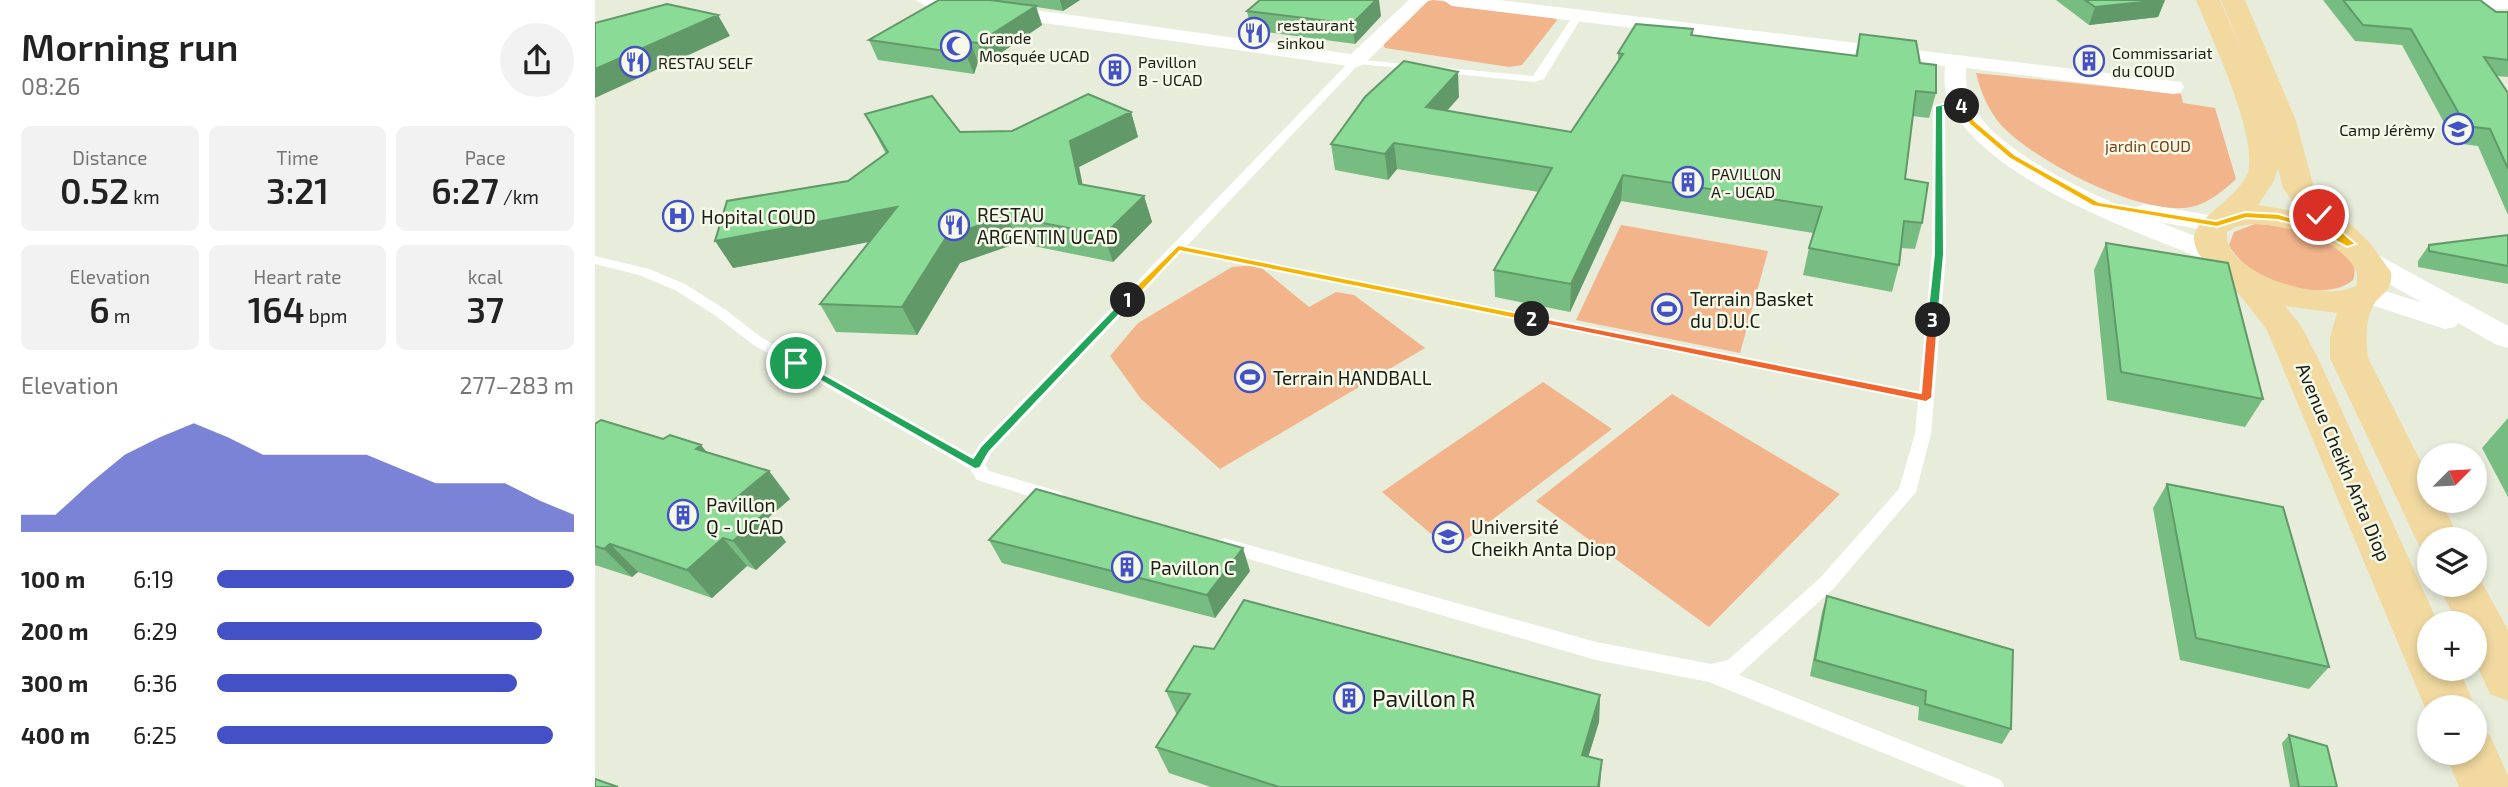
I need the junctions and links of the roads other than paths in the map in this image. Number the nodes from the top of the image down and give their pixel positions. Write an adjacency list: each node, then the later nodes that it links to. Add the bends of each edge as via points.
1 (925, 0): 9 (street)
2 (1419, 0): 9 (street)
3 (1453, 0): 8 (street)
4 (2208, 0): 13 (main road, via 2261,135 2265,165)
5 (2234, 0): 15 (main road, via 2288,139 2298,188)
6 (2419, 1): 7 (street)
7 (2508, 4)
8 (1579, 15): 9 (lane, via 1540,77 1534,79); 10 (street)
9 (1356, 61): 17 (lane, via 1249,168)
10 (1956, 61): 11 (street); 12 (street)
11 (2173, 87)
12 (1960, 103): 13 (street, via 1972,122 2012,156 2097,204); 23 (lane, via 1939,106 1939,254 1923,434 1907,492 1827,583 1747,659 1734,668)
13 (2225, 244): 15 (main road, via 2301,298 2327,302); 15 (main road, via 2245,215 2279,217 2318,228); 22 (main road, Avenue Cheikh Anta Diop, via 2283,326 2299,358)
14 (595, 260): 17 (lane, via 680,287 757,341)
15 (2361, 275): 16 (street); 19 (main road, via 2347,337 2349,358)
16 (2508, 340)
17 (975, 465): 18 (lane, via 983,476)
18 (1076, 503)
19 (2432, 527)
20 (1209, 541): 23 (lane, via 1596,651)
21 (2467, 597): 24 (main road)
22 (2417, 629)
23 (1711, 673): 26 (lane)
24 (2508, 679)
25 (2477, 765): 27 (main road)
26 (1993, 787)
27 (2486, 787)

